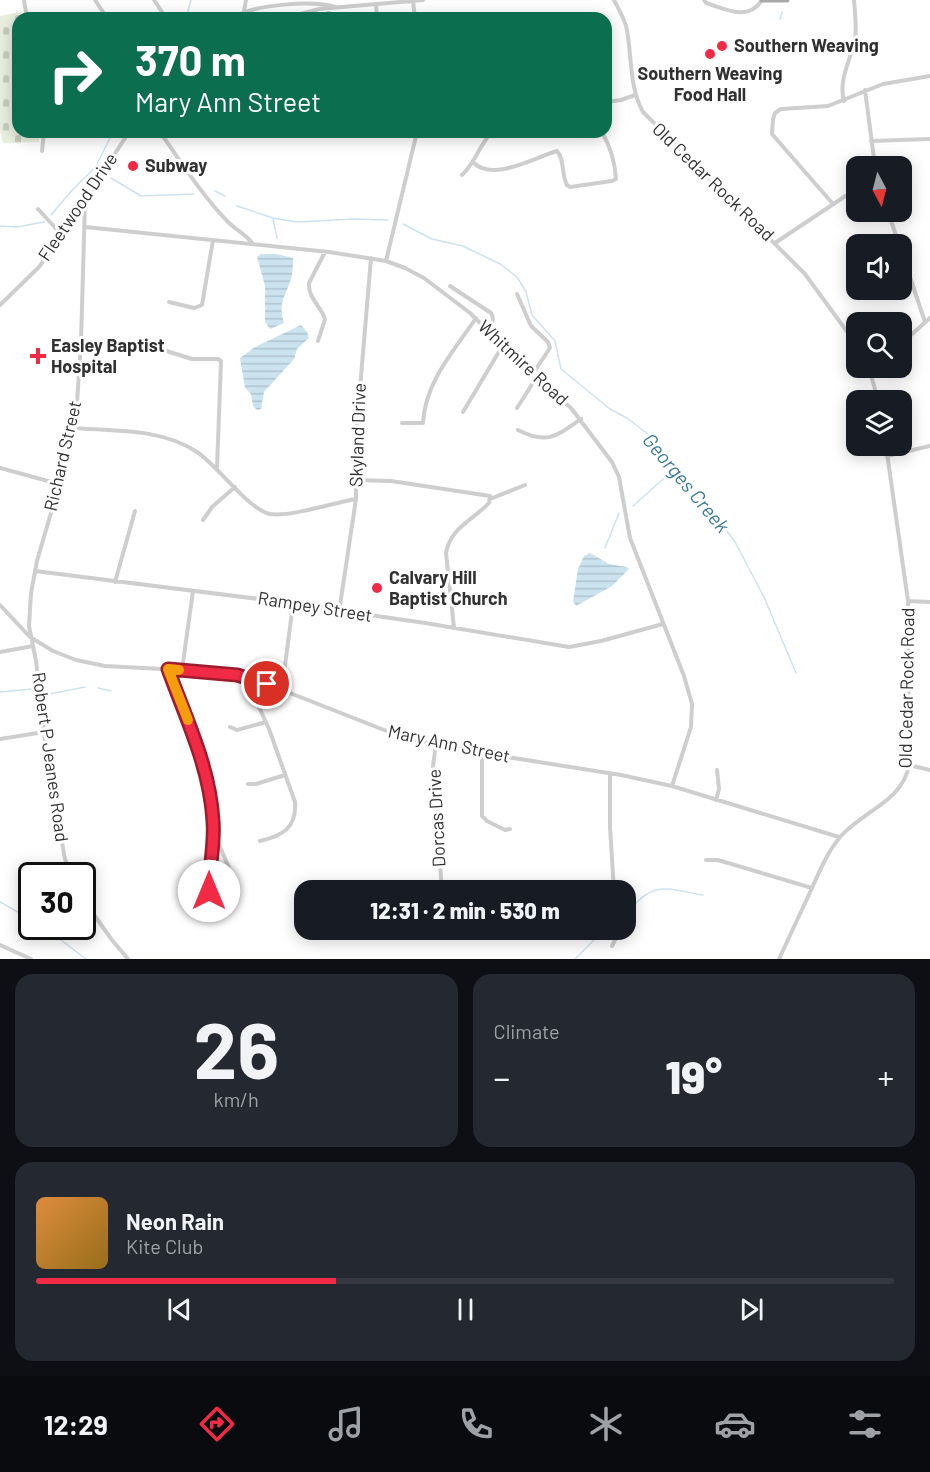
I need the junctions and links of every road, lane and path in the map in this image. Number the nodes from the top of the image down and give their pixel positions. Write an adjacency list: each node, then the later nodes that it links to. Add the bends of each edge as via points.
1 (246, 0): 11 (street)
2 (423, 0): 8 (street)
3 (614, 0): 16 (street, Old Cedar Rock Road, via 626,28)
4 (704, 0): 5 (street, via 746,13)
5 (762, 0): 6 (main road)
6 (787, 0)
7 (854, 0): 18 (street, via 856,26 843,78)
8 (414, 1): 10 (street)
9 (329, 4): 10 (street); 11 (street, via 291,2); 12 (street)
10 (376, 4): 13 (street)
11 (244, 12)
12 (311, 12)
13 (376, 12)
14 (930, 76): 15 (street)
15 (865, 90): 18 (street); 26 (street)
16 (635, 95): 17 (street); 38 (street, Old Cedar Rock Road, via 648,119)
17 (612, 101)
18 (844, 101): 33 (street, via 781,109 771,128 776,140)
19 (43, 138): 27 (street)
20 (125, 138): 32 (street, Fleetwood Drive)
21 (164, 138): 39 (street, via 229,223)
22 (416, 138): 42 (street)
23 (487, 138): 29 (street)
24 (605, 138): 29 (street, via 616,179 612,181 570,187 558,151 500,170 478,168)
25 (930, 139): 26 (street)
26 (871, 141): 28 (street)
27 (42, 151)
28 (873, 156)
29 (474, 163): 30 (street)
30 (462, 175)
31 (846, 196): 33 (street)
32 (85, 202): 35 (street, Richard Street); 36 (street, Fleetwood Drive)
33 (833, 204): 38 (street)
34 (38, 209): 36 (street)
35 (85, 227): 37 (street, Whitmire Road); 55 (street, Richard Street)
36 (63, 235): 47 (street, Fleetwood Drive, via 39,267)
37 (213, 240): 39 (street, Whitmire Road); 46 (street, via 202,305 195,308)
38 (775, 243): 51 (street, Old Cedar Rock Road, via 822,295)
39 (253, 244): 40 (street, Whitmire Road)
40 (325, 252): 41 (street, Whitmire Road); 54 (street, via 309,288 325,319)
41 (371, 258): 42 (street, Whitmire Road); 69 (street, Skyland Drive, via 358,399)
42 (386, 261): 48 (street, Whitmire Road, via 424,278)
43 (912, 283): 50 (street)
44 (450, 286): 52 (street, via 491,313 494,317)
45 (517, 294): 57 (street, via 531,326 550,348)
46 (169, 302)
47 (0, 304)
48 (476, 318): 52 (street, Whitmire Road); 61 (street, via 434,380 426,398 423,423)
49 (930, 318): 50 (street)
50 (925, 322): 53 (street)
51 (846, 330)
52 (489, 331): 56 (street, Whitmire Road)
53 (912, 334)
54 (318, 341)
55 (81, 342): 62 (street, Richard Street); 68 (street, via 144,344 192,359 221,361)
56 (503, 345): 57 (street, Whitmire Road); 59 (street)
57 (534, 376): 58 (street); 60 (street, Whitmire Road)
58 (517, 408)
59 (463, 412)
60 (581, 420): 63 (street, via 554,437 538,438); 85 (street, Whitmire Road, via 612,461 619,477 630,538)
61 (402, 423)
62 (72, 428): 68 (street, via 155,436 184,445); 70 (street, Richard Street)
63 (518, 430)
64 (930, 446): 65 (street)
65 (912, 450)
66 (887, 456): 80 (street, Old Cedar Rock Road)
67 (0, 468): 70 (street)
68 (217, 468): 72 (street)
69 (356, 480): 73 (street, Skyland Drive); 74 (street, via 390,481 480,494)
70 (59, 484): 77 (street, Richard Street)
71 (525, 485): 74 (street)
72 (235, 487): 73 (street, via 268,514); 76 (street)
73 (356, 499): 84 (street, Skyland Drive)
74 (490, 499): 86 (street, via 447,543)
75 (135, 511): 78 (street)
76 (203, 520)
77 (35, 571): 78 (street, Rampey Street); 87 (street, Richard Street)
78 (115, 582): 79 (street, Rampey Street)
79 (193, 591): 82 (street, Rampey Street); 91 (street)
80 (908, 601): 81 (street); 100 (street, Old Cedar Rock Road)
81 (930, 602)
82 (294, 604): 84 (street, Rampey Street); 93 (street)
83 (0, 605): 87 (street)
84 (339, 612): 86 (street, Rampey Street)
85 (663, 624): 86 (street, Rampey Street, via 569,647); 106 (street, Whitmire Road, via 686,682 693,715)
86 (454, 628)
87 (30, 637): 88 (street, Robert P Jeanes Road); 90 (street, Mary Ann Street, via 63,656 88,664)
88 (33, 646): 89 (street); 96 (street, Robert P Jeanes Road)
89 (0, 652)
90 (168, 669): 91 (street, Mary Ann Street); 109 (street, via 206,773)
91 (182, 670): 92 (street, Mary Ann Street)
92 (252, 678): 93 (street, Mary Ann Street); 94 (street, via 253,694)
93 (282, 689): 98 (street, Mary Ann Street, via 380,730)
94 (266, 722): 95 (street, via 237,730); 104 (street)
95 (230, 727)
96 (44, 732): 97 (street); 113 (street, Robert P Jeanes Road)
97 (0, 738)
98 (436, 744): 99 (street, Mary Ann Street); 114 (street, Dorcas Drive)
99 (482, 753): 103 (street, Mary Ann Street); 108 (street, via 482,816 505,830)
100 (909, 765): 102 (street); 110 (street, Old Cedar Rock Road, via 899,790)
101 (717, 770): 107 (street)
102 (930, 770)
103 (610, 773): 106 (street, Mary Ann Street); 115 (street)
104 (285, 775): 105 (street); 111 (street, via 296,813 282,834)
105 (248, 784)
106 (672, 786): 107 (street, Mary Ann Street)
107 (716, 800): 110 (street, Mary Ann Street)
108 (510, 829)
109 (213, 830): 109 (street, via 209,891 213,901 229,900 237,886)
110 (839, 837): 116 (street, Old Cedar Rock Road)
111 (260, 841)
112 (706, 860): 116 (street, via 718,860)
113 (66, 862)
114 (441, 880)
115 (613, 880)
116 (812, 888): 123 (street, Old Cedar Rock Road)
117 (96, 918): 122 (street)
118 (614, 940): 120 (street)
119 (0, 945): 121 (street)
120 (612, 946)
121 (31, 959)
122 (128, 959)
123 (779, 959)

